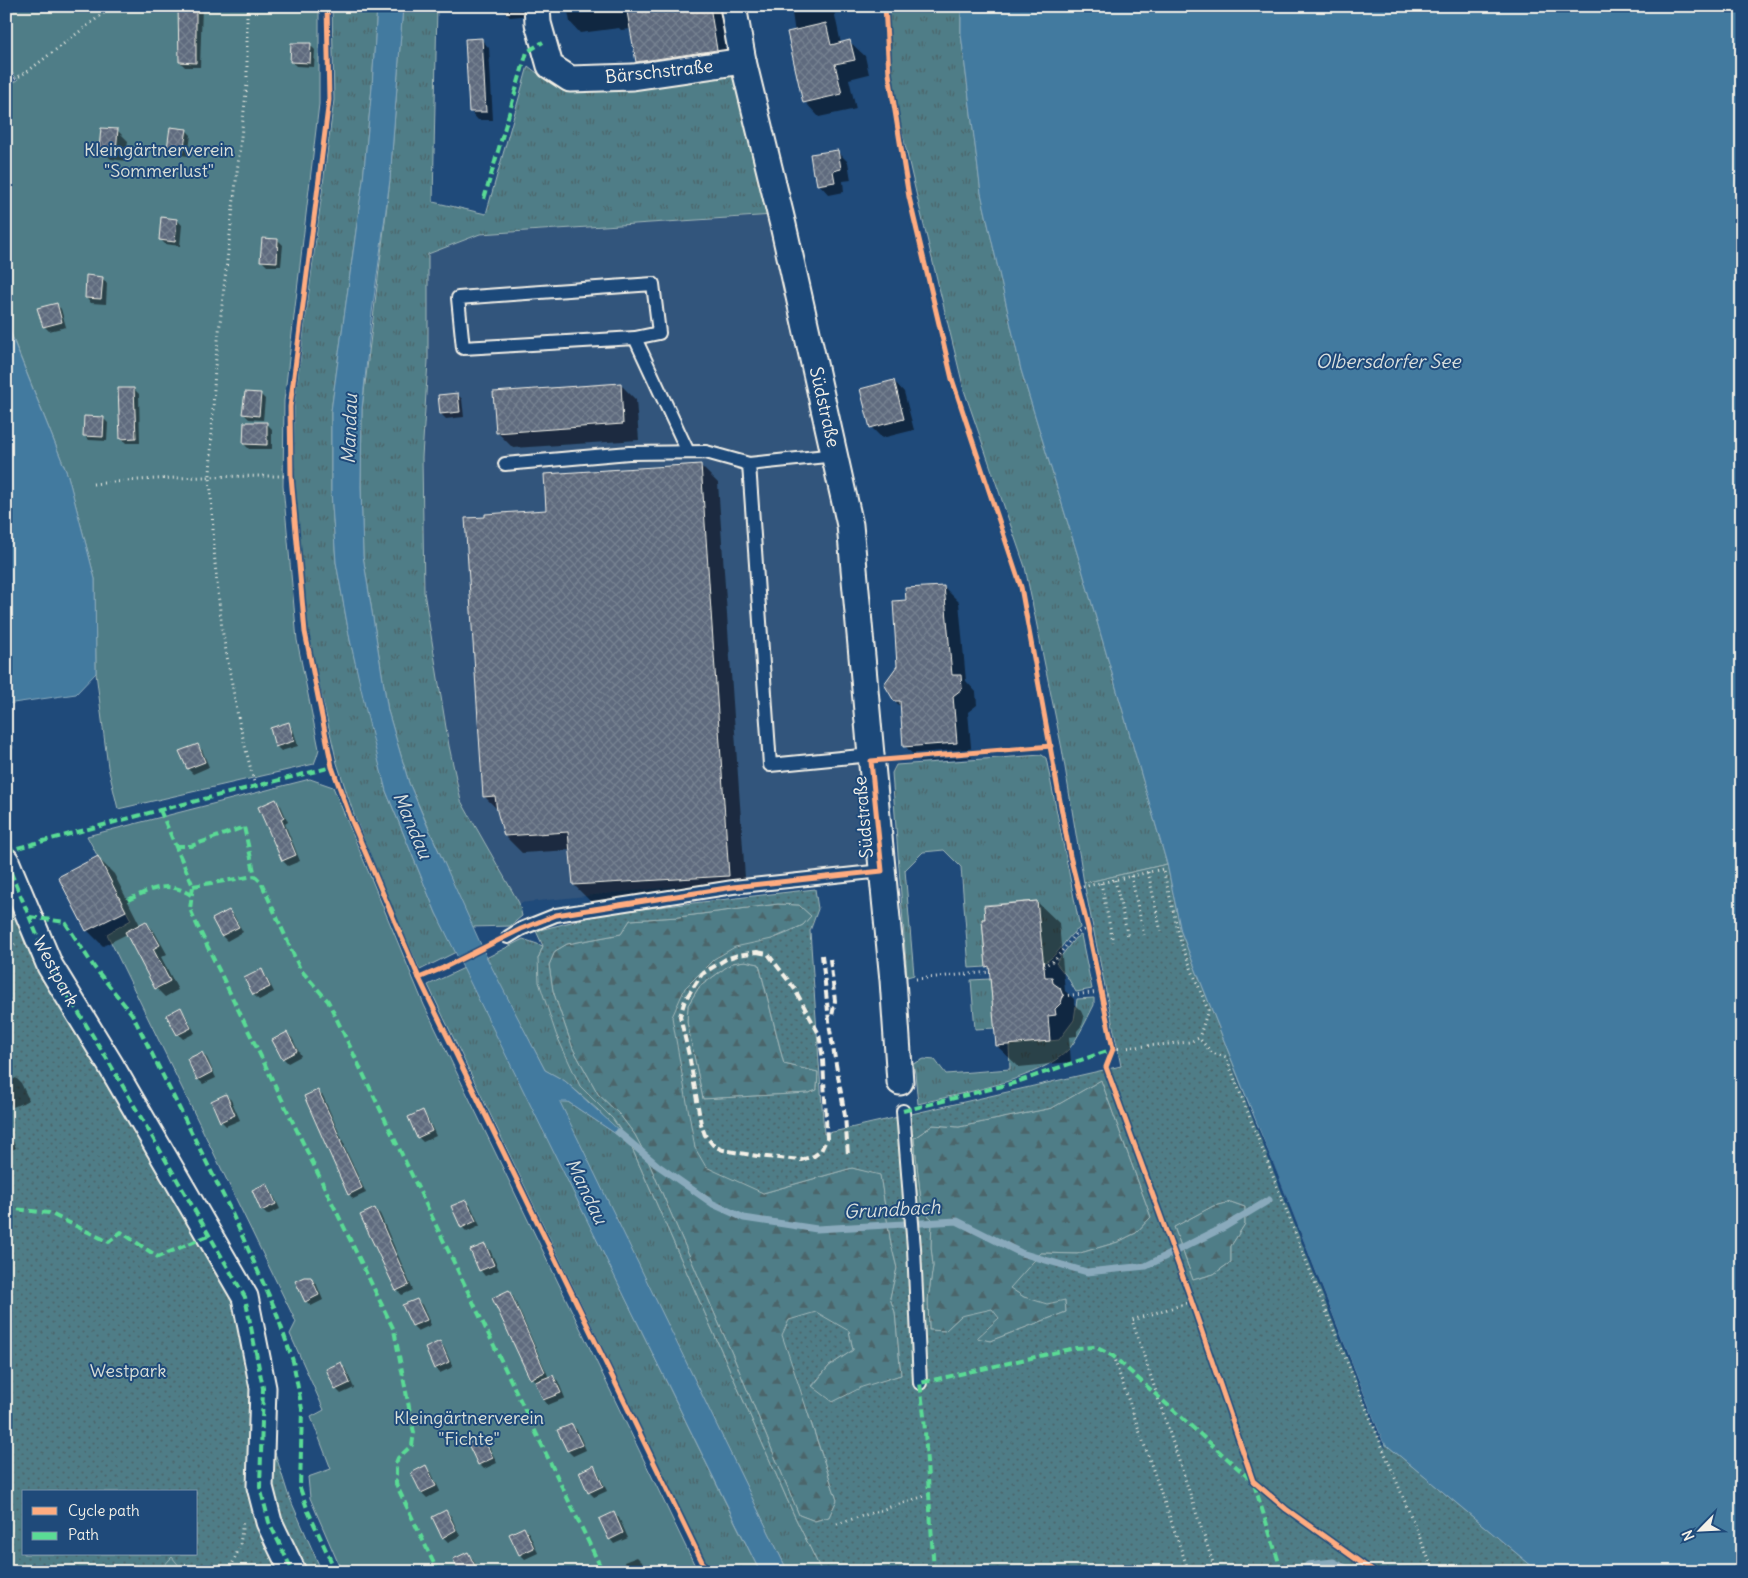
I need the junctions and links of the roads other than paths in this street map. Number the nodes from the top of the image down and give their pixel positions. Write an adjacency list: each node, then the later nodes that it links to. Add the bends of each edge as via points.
1 (536, 6): 3 (street, Bärschstraße, via 550,66 570,79 633,78)
2 (733, 6): 3 (street, Südstraße)
3 (743, 61): 6 (street, Südstraße)
4 (635, 338): 4 (lane, via 463,348 458,298 653,284 659,333); 5 (lane)
5 (688, 452): 7 (lane, via 628,453); 8 (lane, via 706,452)
6 (836, 455): 8 (lane); 9 (street, Südstraße, via 850,526)
7 (505, 464)
8 (749, 464): 9 (lane, via 770,765)
9 (871, 758): 11 (street, Südstraße)
10 (6, 861): 16 (street, Westpark, via 50,966 245,1297 263,1388 260,1487 269,1522)
11 (882, 871): 12 (lane, via 733,887 556,915); 13 (street, Südstraße)
12 (508, 937)
13 (900, 1082)
14 (903, 1111): 15 (lane)
15 (920, 1383)
16 (293, 1572)

